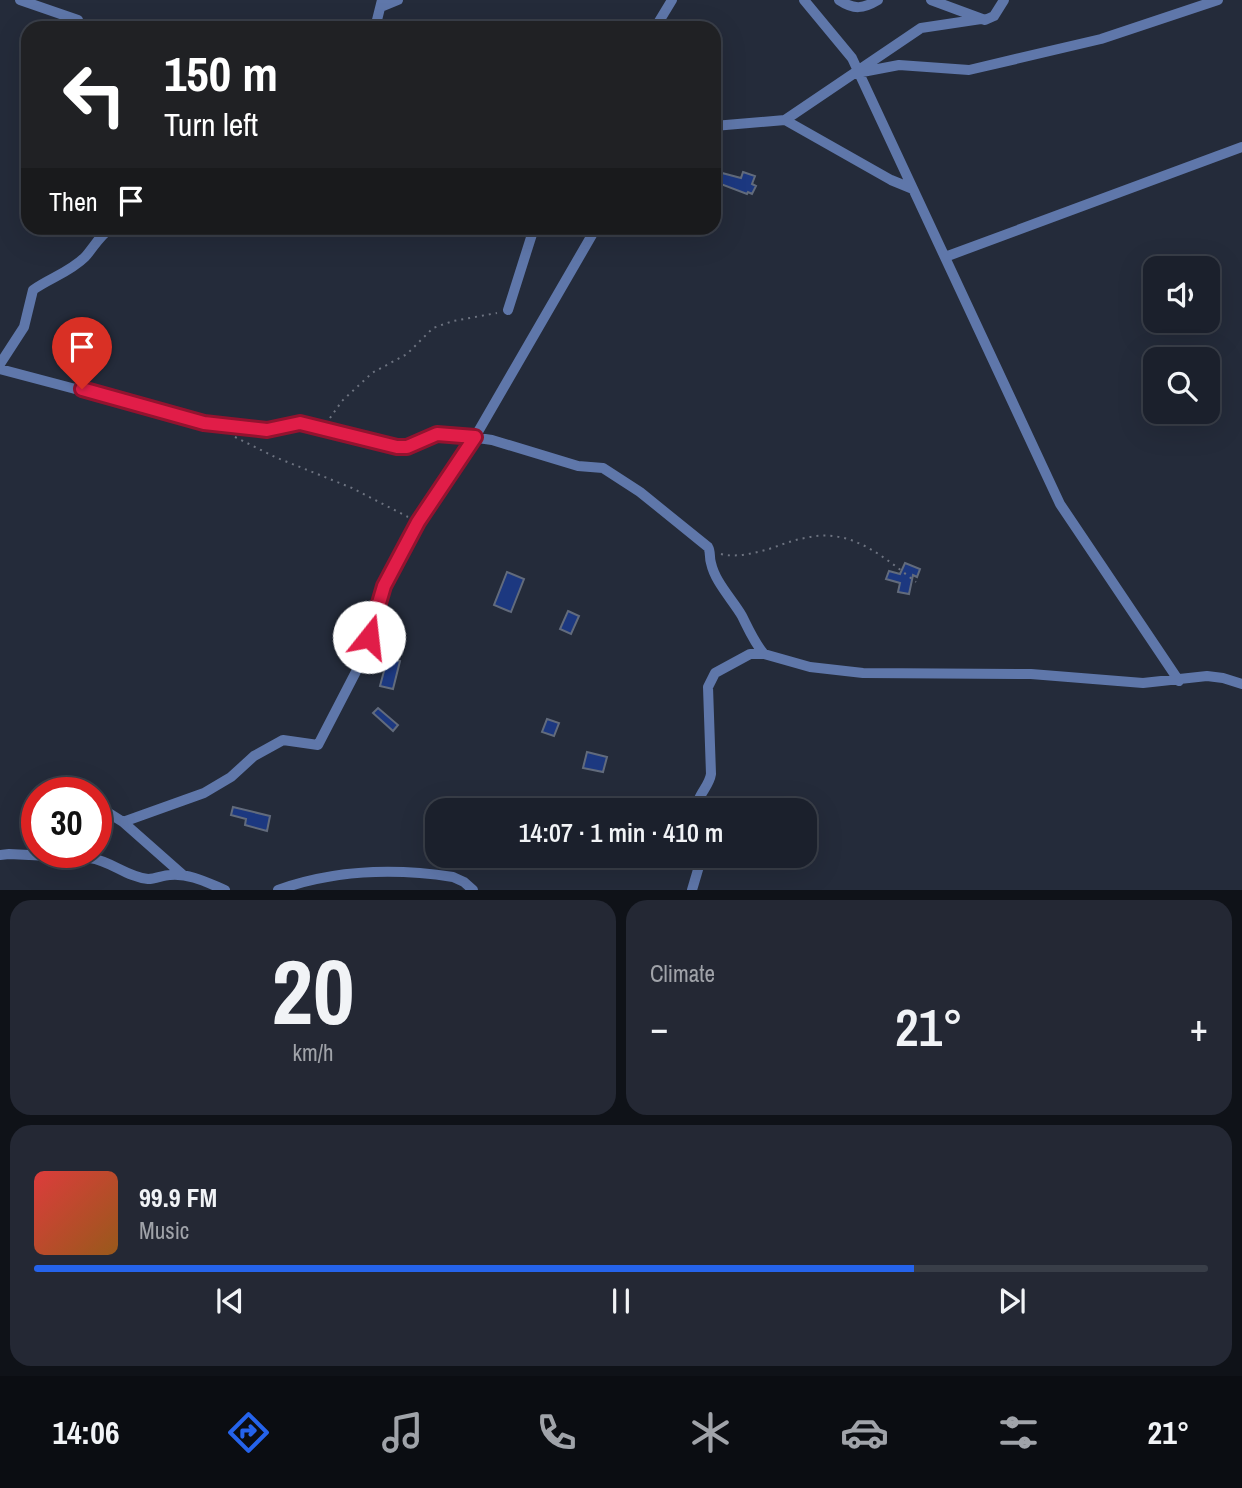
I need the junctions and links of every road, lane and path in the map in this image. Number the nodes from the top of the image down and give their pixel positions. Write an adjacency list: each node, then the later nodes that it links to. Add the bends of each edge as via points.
1 (20, 0): 12 (street)
2 (398, 0): 10 (street)
3 (804, 0): 15 (street, via 852,58)
4 (839, 0): 5 (street, via 863,9)
5 (878, 0)
6 (931, 0): 11 (street)
7 (1004, 0): 11 (street, via 990,19)
8 (1218, 0): 15 (street, via 1101,39 969,70 899,65)
9 (665, 2): 14 (street)
10 (382, 3): 13 (street)
11 (981, 19): 15 (street, via 921,27)
12 (78, 20)
13 (377, 21)
14 (658, 21)
15 (857, 73): 16 (street); 19 (street)
16 (785, 120): 17 (street); 19 (street)
17 (721, 125)
18 (1242, 147): 23 (street)
19 (913, 189): 23 (street)
20 (100, 235): 25 (street, via 69,270 33,290 24,327)
21 (532, 235): 24 (street)
22 (592, 235): 28 (street)
23 (944, 257): 33 (street, via 1060,504)
24 (508, 310): 26 (path, via 433,328 407,354 372,373 342,401)
25 (0, 367): 26 (street, via 204,423 267,430 300,423)
26 (323, 428): 28 (street, via 397,447 437,434)
27 (228, 434): 29 (path)
28 (475, 437): 29 (street); 30 (street, via 608,470)
29 (418, 522): 37 (street, via 384,586 361,662 318,745 283,740 204,793)
30 (710, 550): 31 (path, via 753,553 807,537 837,536 873,549); 32 (street, via 718,578)
31 (916, 582)
32 (764, 654): 33 (street, via 794,664 863,673); 35 (street, via 745,656 712,676 707,693 711,775)
33 (1179, 681): 34 (street, via 1207,676)
34 (1242, 684)
35 (700, 798)
36 (112, 815): 37 (street)
37 (124, 822): 40 (street)
38 (0, 855): 40 (street, via 90,858 149,879)
39 (698, 868): 44 (street)
40 (183, 876): 41 (street)
41 (225, 890)
42 (278, 890): 43 (street, via 330,875 371,872 453,877)
43 (473, 890)
44 (692, 890)

